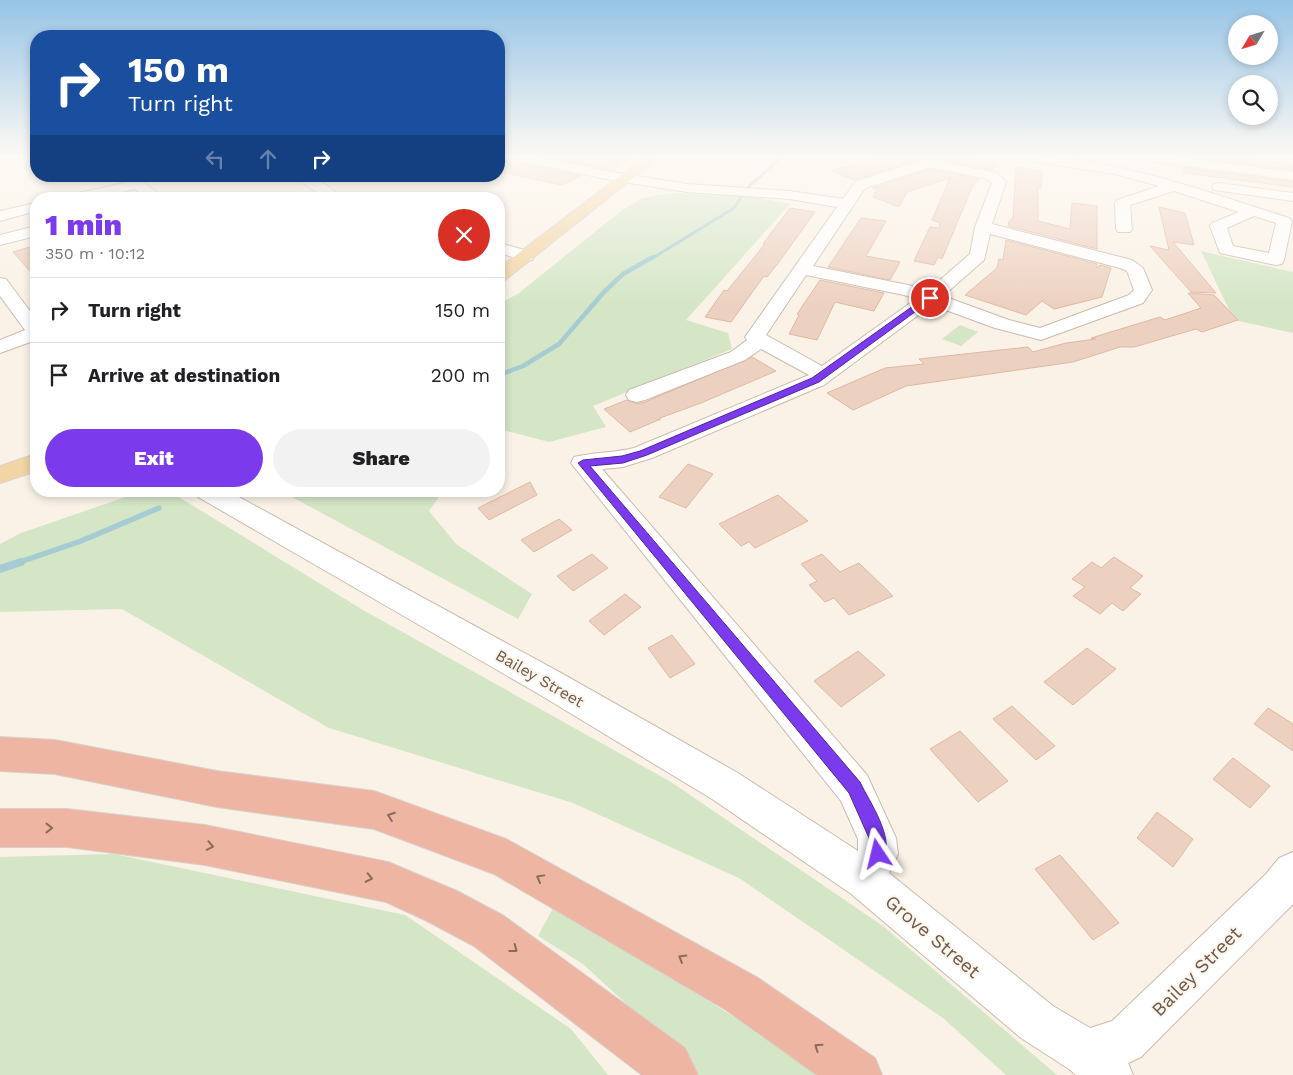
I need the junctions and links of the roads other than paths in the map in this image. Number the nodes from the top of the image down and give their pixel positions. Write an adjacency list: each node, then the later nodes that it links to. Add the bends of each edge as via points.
1 (590, 206): 16 (main road)
2 (835, 206): 17 (street)
3 (991, 206): 11 (street)
4 (1122, 206): 12 (street)
5 (1238, 206): 9 (street)
6 (1277, 206): 8 (street)
7 (30, 208): 10 (street)
8 (1293, 208)
9 (1253, 211)
10 (0, 216)
11 (984, 227): 20 (street, via 978,256); 20 (street, via 1126,264 1134,268 1143,290 1136,300 1041,334 1002,324)
12 (1124, 230)
13 (30, 232): 14 (street)
14 (0, 240)
15 (505, 250): 16 (street)
16 (526, 256): 18 (main road)
17 (801, 270): 20 (street, via 908,290); 23 (street, via 759,328 755,337)
18 (505, 272)
19 (0, 283): 21 (street)
20 (930, 298): 27 (street)
21 (30, 322)
22 (30, 335): 24 (street)
23 (760, 340): 27 (street); 28 (street, via 738,356)
24 (0, 347)
25 (27, 357): 26 (street)
26 (0, 366)
27 (822, 374): 35 (street, via 816,380 644,453 623,459 583,463 854,788 877,838 878,854)
28 (637, 395)
29 (30, 464): 30 (main road)
30 (0, 475)
31 (218, 497): 35 (street, Bailey Street, via 725,786)
32 (0, 754): 38 (highway, one-way to 32, via 742,994 506,859 374,810 217,789 55,757)
33 (0, 828): 37 (highway, one-way to 37, via 67,828 205,845 388,882 489,931 668,1065)
34 (1293, 872): 36 (street, Bailey Street, via 1125,1041)
35 (864, 879): 36 (street, Grove Street, via 1037,1022)
36 (1098, 1064)
37 (674, 1075)
38 (858, 1075)

